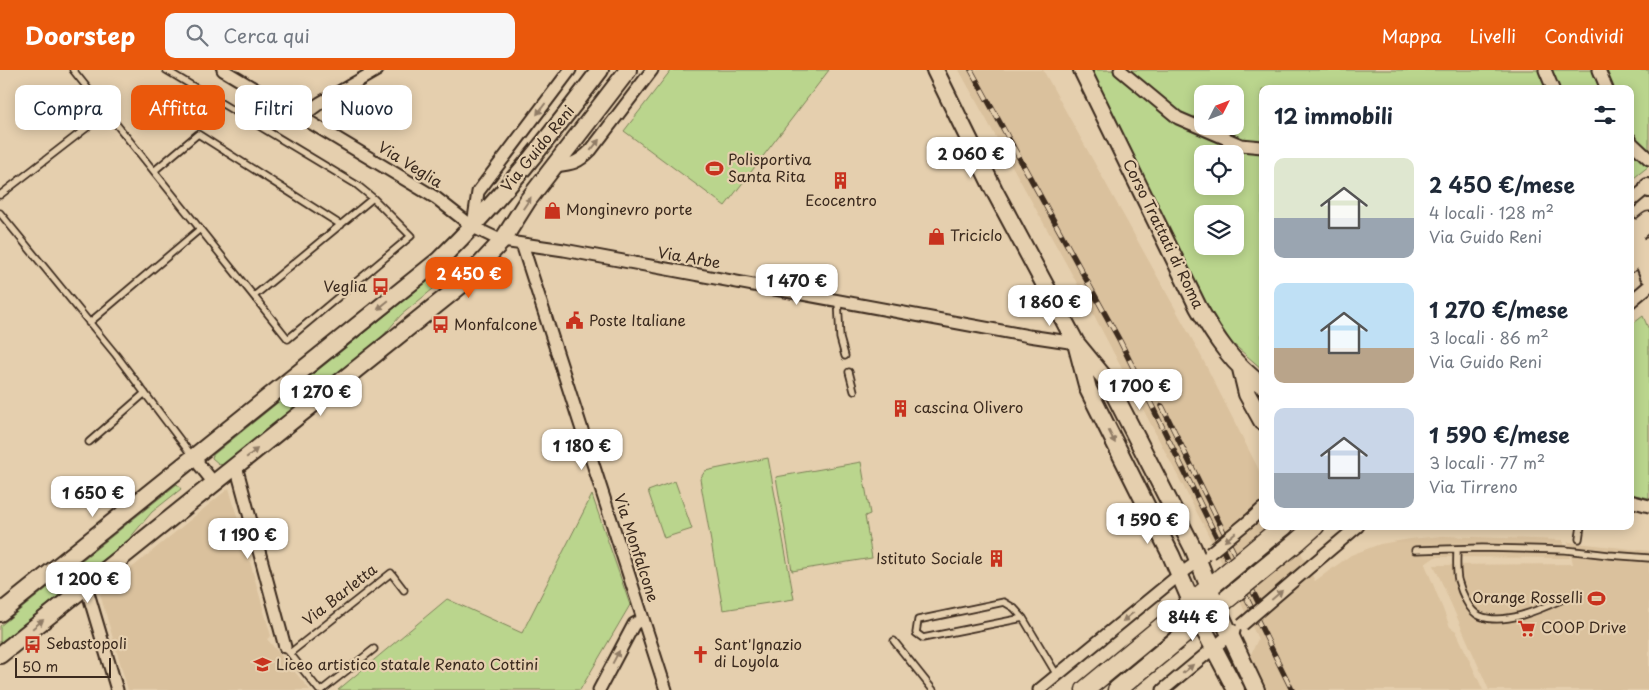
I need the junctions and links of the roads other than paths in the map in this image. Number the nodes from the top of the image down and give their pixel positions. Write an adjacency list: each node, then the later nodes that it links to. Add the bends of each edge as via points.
1 (73, 70): 14 (lane)
2 (166, 70): 29 (lane, via 357,185)
3 (223, 70): 15 (street, Via Veglia)
4 (377, 70): 18 (street)
5 (570, 70): 34 (street, Via Guido Reni, one-way to 34, via 478,192)
6 (600, 70): 34 (main road, Via Guido Reni, via 514,181)
7 (628, 70): 25 (main road, Via Guido Reni)
8 (652, 70): 25 (street, Via Guido Reni, one-way to 8, via 574,164 586,155)
9 (935, 70): 47 (main road, via 994,190)
10 (1082, 70): 49 (main road, Corso Trattati di Roma, via 1198,307 1215,337)
11 (1120, 70): 23 (street, via 1178,118 1241,145)
12 (1545, 70): 16 (street)
13 (1599, 70): 17 (street)
14 (86, 85)
15 (248, 85)
16 (1551, 85)
17 (1605, 85)
18 (312, 109)
19 (312, 124): 34 (street, Via Veglia, via 436,198)
20 (121, 129): 26 (lane)
21 (85, 130): 28 (lane)
22 (1634, 145): 24 (street)
23 (1259, 147)
24 (1649, 159)
25 (555, 166): 38 (main road, Via Guido Reni, one-way to 25)
26 (154, 171): 33 (lane, via 198,134); 35 (lane)
27 (1649, 187): 30 (street)
28 (0, 195)
29 (373, 198): 33 (lane); 43 (lane, via 411,236 288,340)
30 (1634, 199)
31 (0, 214): 46 (lane)
32 (1649, 221): 36 (main road)
33 (341, 225): 43 (lane)
34 (473, 227): 38 (street, Via Veglia); 56 (main road, Via Guido Reni, one-way to 56, via 439,260)
35 (200, 229): 43 (lane); 46 (lane)
36 (1634, 230)
37 (1634, 240): 40 (main road)
38 (502, 241): 39 (street, Via Arbe); 57 (main road, Via Guido Reni, one-way to 38, via 460,286)
39 (522, 244): 45 (street, Via Arbe); 80 (street, Via Monfalcone)
40 (1640, 255): 41 (main road)
41 (1649, 276)
42 (1649, 286): 44 (street)
43 (254, 296)
44 (1634, 299)
45 (838, 300): 47 (street, Via Arbe); 48 (lane, via 840,338)
46 (89, 323): 53 (lane)
47 (1076, 343): 69 (main road, via 1108,382); 71 (main road, one-way to 71, via 1088,389)
48 (845, 356)
49 (1241, 368): 51 (main road, Corso Trattati di Roma); 54 (main road, via 1247,394)
50 (849, 372): 52 (lane)
51 (1259, 383)
52 (854, 391)
53 (145, 394): 55 (lane); 56 (lane)
54 (1259, 416)
55 (89, 442)
56 (193, 457): 58 (street); 78 (main road, Via Guido Reni)
57 (236, 466): 58 (main road, Via Guido Reni); 86 (street, Via Barletta)
58 (214, 483): 72 (main road, Via Guido Reni)
59 (1634, 502): 60 (street)
60 (1649, 506)
61 (1259, 512): 69 (street, one-way to 69, bridge)
62 (1279, 530): 73 (main road, bridge)
63 (1311, 530): 77 (main road, bridge)
64 (1353, 530): 82 (street, one-way to 64, bridge)
65 (1580, 530): 66 (lane)
66 (1579, 539)
67 (1457, 549): 68 (lane); 70 (lane, via 1565,550); 75 (lane, via 1458,580 1478,616 1494,619 1512,617)
68 (1415, 550)
69 (1204, 558): 71 (street); 73 (main road)
70 (1649, 558)
71 (1179, 575): 76 (main road); 88 (street, one-way to 88)
72 (86, 586): 87 (main road, Via Guido Reni, one-way to 72); 89 (street)
73 (1209, 588): 76 (main road); 77 (main road)
74 (404, 590): 86 (lane, Via Barletta, via 391,573)
75 (1563, 599)
76 (1191, 603): 81 (main road); 95 (main road)
77 (1217, 607): 81 (main road); 82 (main road)
78 (0, 613)
79 (1023, 618): 79 (lane, via 1004,602 918,620 916,633 922,638); 88 (lane)
80 (643, 619): 91 (street, one-way to 80, via 634,624); 92 (street, Via Monfalcone)
81 (1200, 622): 84 (main road); 96 (main road)
82 (1236, 630): 84 (street); 99 (main road)
83 (894, 641): 93 (lane)
84 (1214, 648): 97 (street, one-way to 84); 98 (main road)
85 (374, 649): 90 (lane, Via Barletta)
86 (288, 650): 90 (lane, Via Barletta)
87 (0, 654)
88 (1057, 675): 94 (street)
89 (117, 690)
90 (320, 690)
91 (599, 690)
92 (666, 690)
93 (933, 690)
94 (1039, 690)
95 (1085, 690)
96 (1117, 690)
97 (1163, 690)
98 (1236, 690)
99 (1256, 690)

